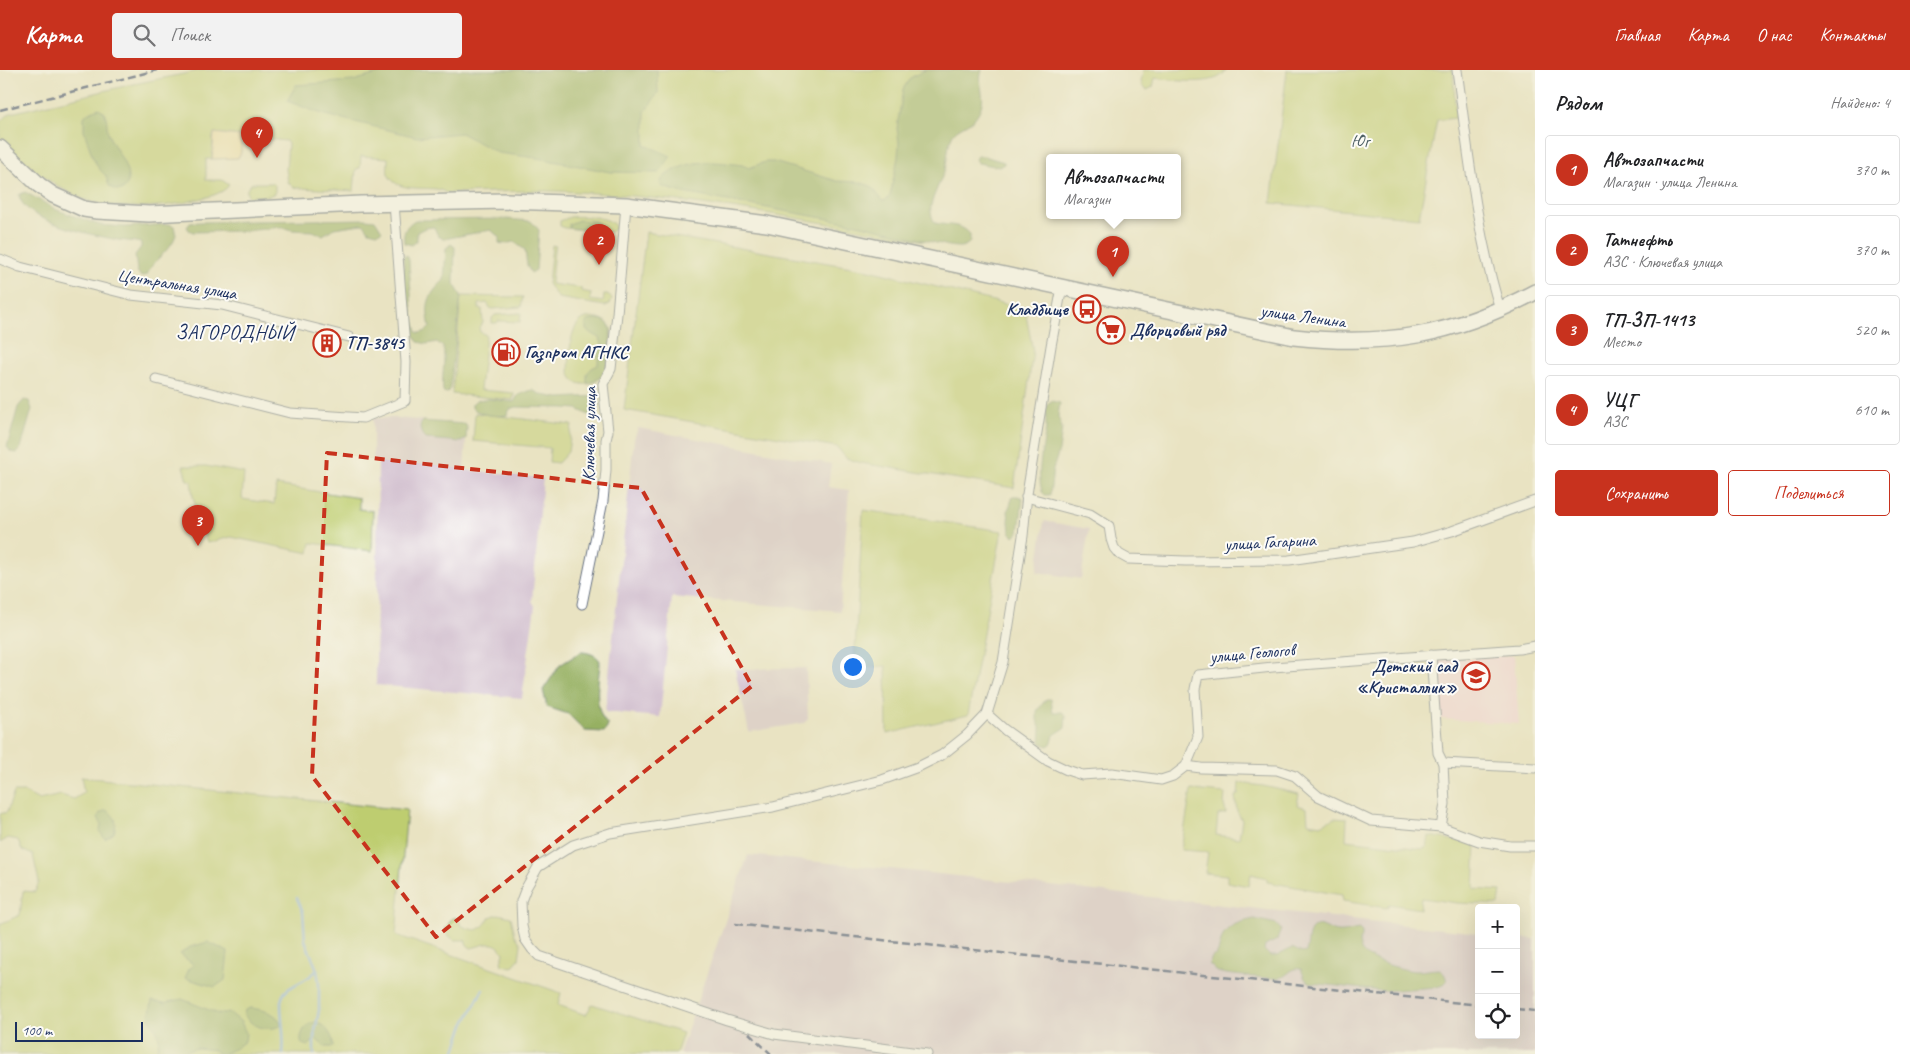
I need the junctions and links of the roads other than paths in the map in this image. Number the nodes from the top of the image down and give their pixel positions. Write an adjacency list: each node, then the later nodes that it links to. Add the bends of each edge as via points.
1 (1457, 70): 8 (street, via 1482,238)
2 (0, 148): 3 (main road, улица Ленина, via 53,195 97,211 149,214)
3 (394, 204): 4 (main road, улица Ленина, via 506,201); 10 (street, via 406,362 405,401 363,418 290,413)
4 (626, 205): 6 (main road, улица Ленина, via 767,224); 13 (street, Ключевая улица, via 618,314 611,368 603,384 608,431 603,502)
5 (0, 259): 9 (street, Центральная улица, via 131,295 222,305)
6 (1062, 287): 8 (main road, улица Ленина, via 1294,337 1342,341 1374,341 1436,332); 11 (street)
7 (1535, 292): 8 (main road, улица Ленина)
8 (1500, 309)
9 (349, 337)
10 (156, 378)
11 (1026, 497): 12 (street, улица Гагарина, via 1090,514 1109,526 1114,548 1128,559 1186,561 1289,560 1413,542); 16 (street, via 1004,662)
12 (1535, 501)
13 (582, 604)
14 (1535, 646): 15 (street, улица Геологов)
15 (1431, 655): 17 (street, via 1438,753); 18 (street, улица Геологов, via 1198,674 1195,689 1198,737)
16 (988, 714): 18 (street, via 1048,761 1082,774 1112,773 1161,780); 22 (street, via 942,755 882,780 772,807 610,833 573,845 538,867 521,901 525,939 539,956 774,1034)
17 (1443, 763): 19 (street); 20 (street, via 1445,804)
18 (1186, 766): 20 (street, via 1277,770 1295,776 1318,796 1371,821)
19 (1535, 768)
20 (1441, 827): 21 (street, via 1479,841)
21 (1535, 846)
22 (927, 1054)

